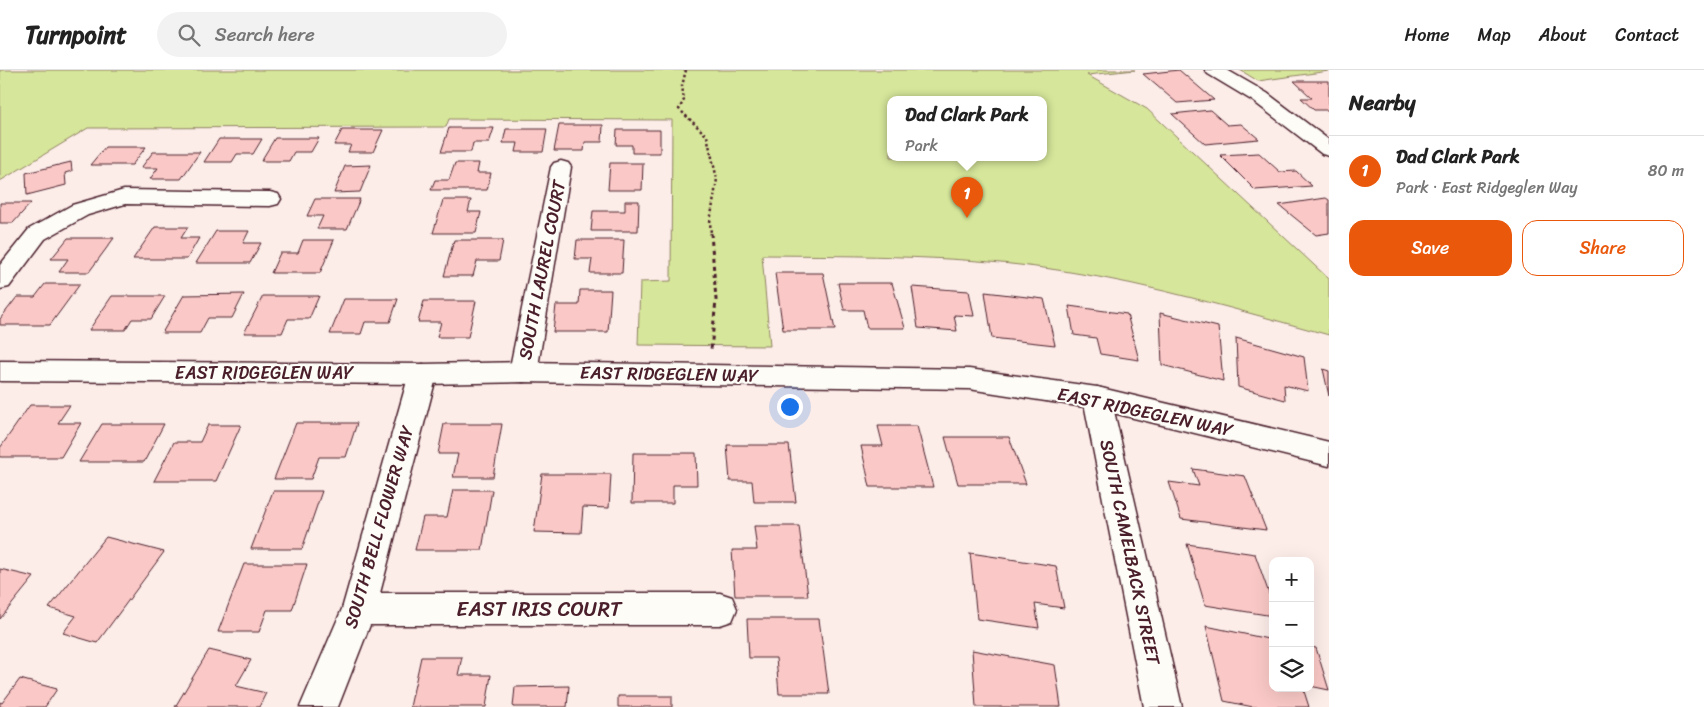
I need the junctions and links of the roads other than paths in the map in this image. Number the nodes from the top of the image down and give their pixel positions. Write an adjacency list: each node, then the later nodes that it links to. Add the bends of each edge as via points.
1 (1214, 70): 2 (street, via 1260,96)
2 (1329, 150)
3 (561, 167): 7 (street, SOUTH LAUREL COURT)
4 (270, 199): 5 (street, via 124,197 80,210 37,234)
5 (0, 281)
6 (0, 371): 8 (street, EAST RIDGEGLEN WAY)
7 (522, 372): 8 (street, EAST RIDGEGLEN WAY); 9 (street, EAST RIDGEGLEN WAY, via 969,379)
8 (422, 374): 11 (street, SOUTH BELL FLOWER WAY)
9 (1097, 398): 10 (street, EAST RIDGEGLEN WAY); 14 (street, SOUTH CAMELBACK STREET)
10 (1329, 454)
11 (359, 609): 12 (street, EAST IRIS COURT); 13 (street, SOUTH BELL FLOWER WAY)
12 (720, 609)
13 (319, 707)
14 (1163, 707)

